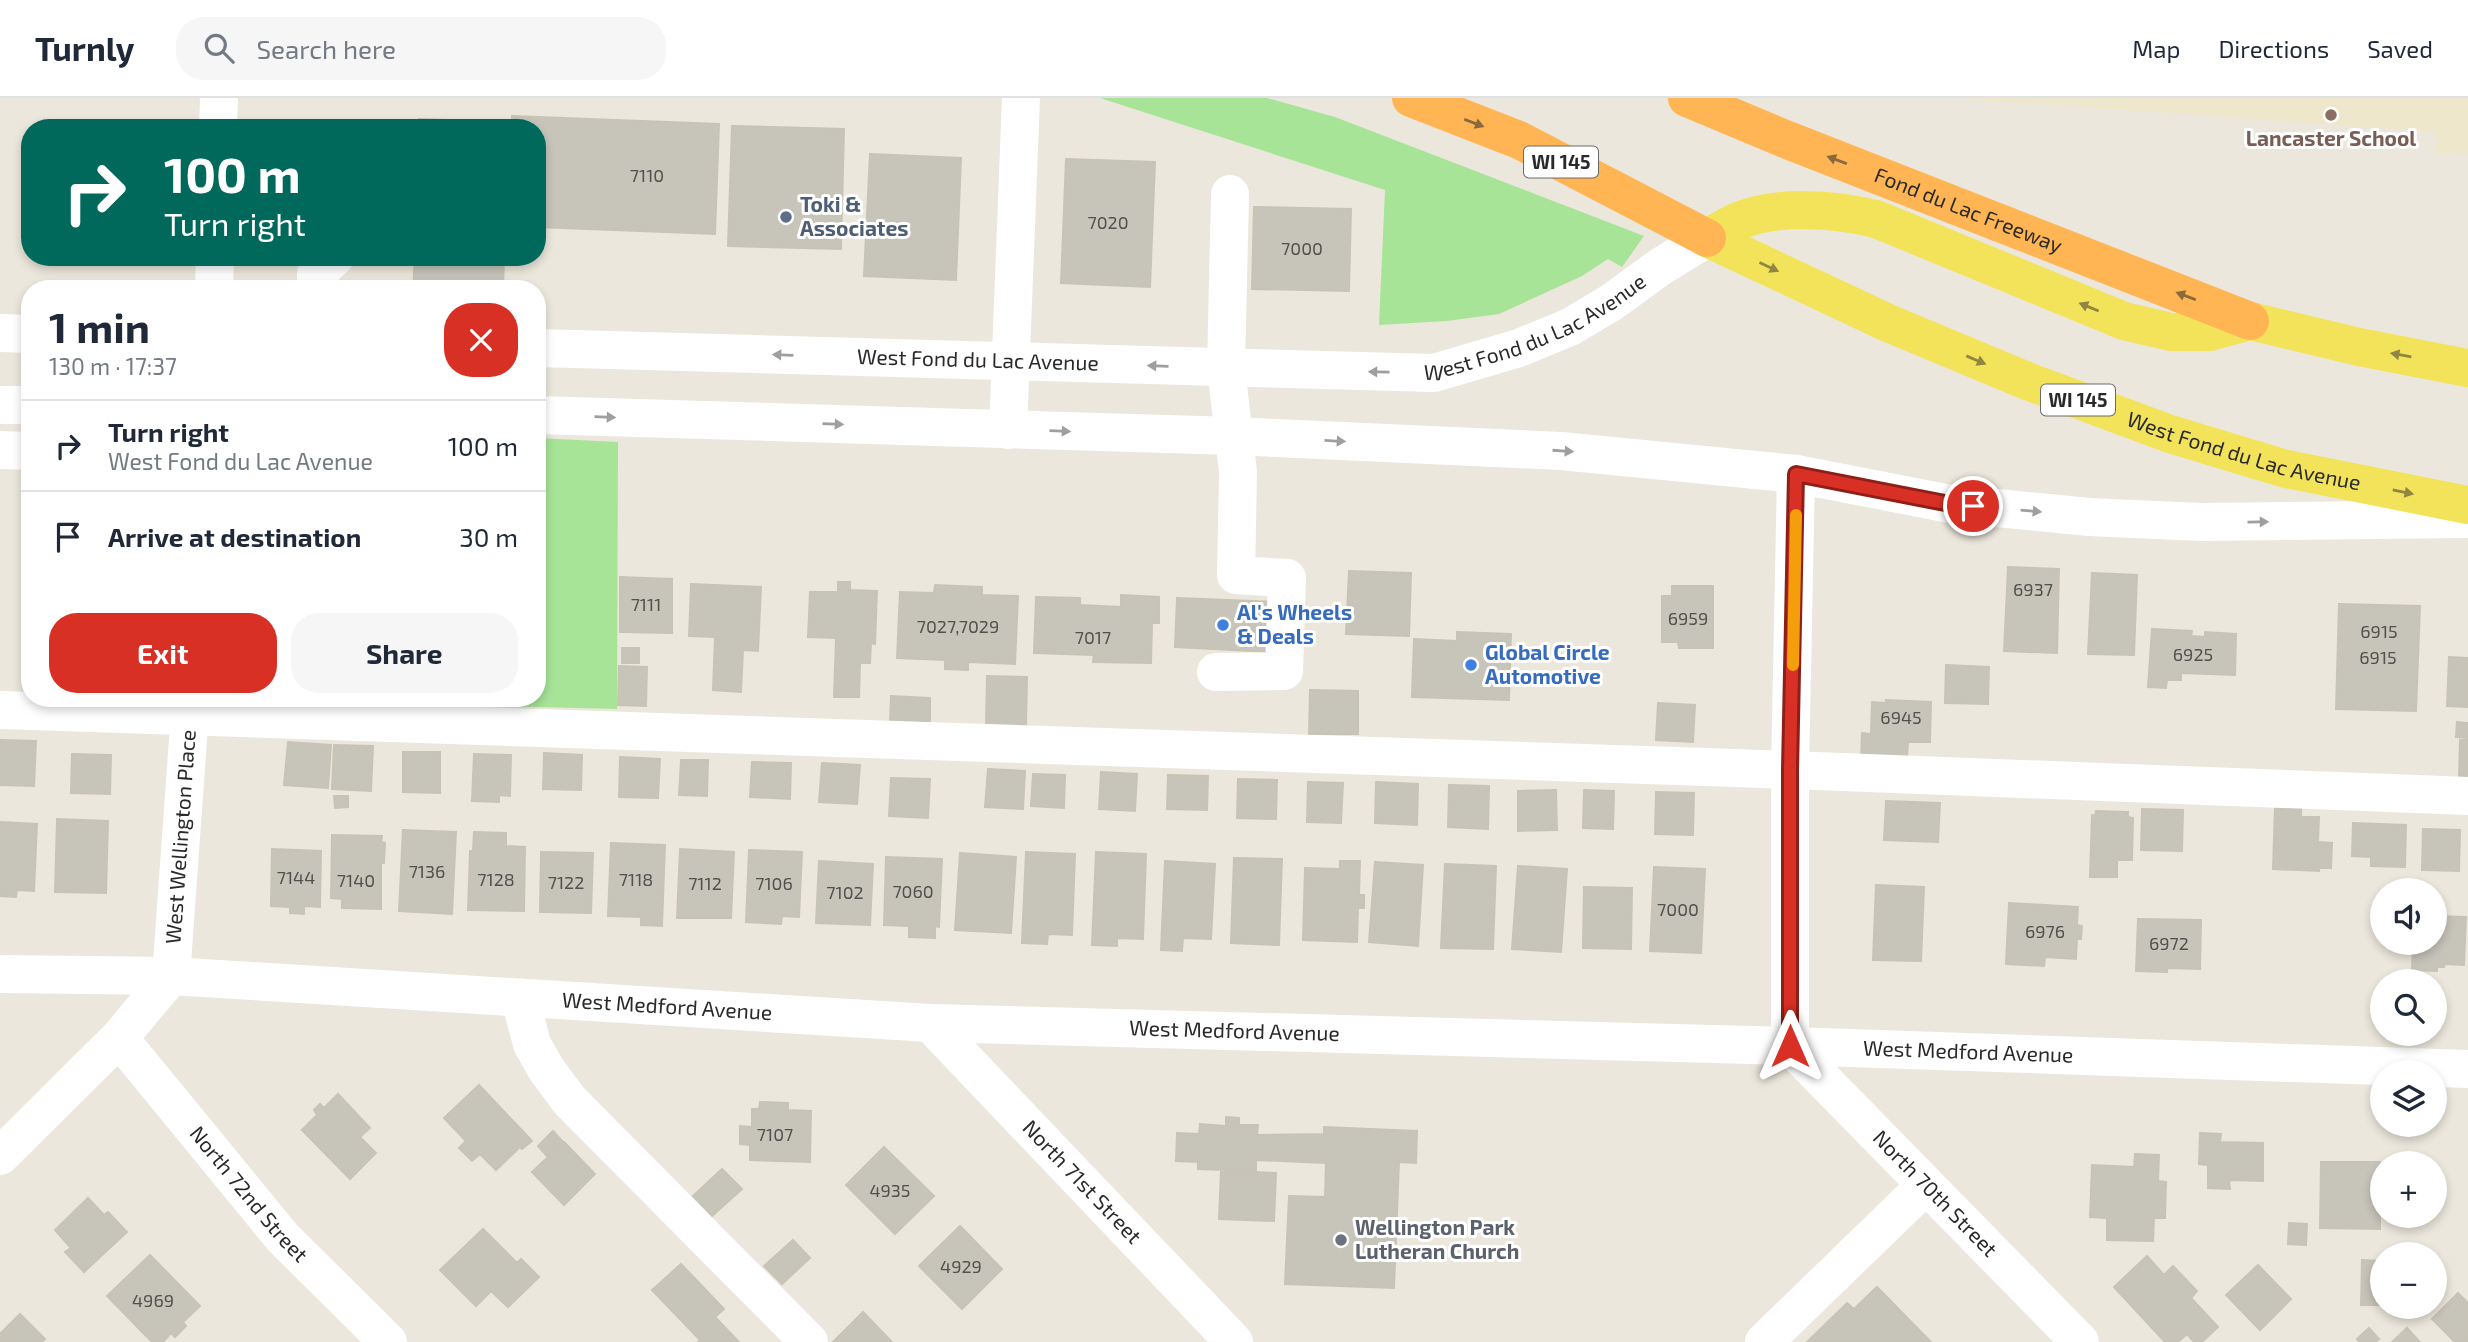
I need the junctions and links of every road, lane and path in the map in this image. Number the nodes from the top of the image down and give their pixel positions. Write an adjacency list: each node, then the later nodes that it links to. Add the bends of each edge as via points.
1 (219, 98): 5 (street)
2 (1410, 98): 7 (highway, WI 145, one-way to 7, via 1519,140)
3 (1687, 98): 10 (highway, Fond du Lac Freeway, one-way to 3)
4 (1031, 99): 14 (street)
5 (218, 119)
6 (1230, 194): 15 (street)
7 (1707, 238): 10 (main road, one-way to 7, via 2210,332 2171,332 2124,321 1876,219 1850,213 1823,209 1766,214 1738,221); 15 (street, West Fond du Lac Avenue, one-way to 15, via 1570,327 1519,348 1434,373); 25 (main road, West Fond du Lac Avenue / WI 145, one-way to 25, via 1888,323 2170,434 2286,469)
8 (325, 266): 9 (street)
9 (316, 280)
10 (2250, 321): 16 (main road, one-way to 10)
11 (0, 333): 12 (street)
12 (21, 334)
13 (546, 348): 14 (street, West Fond du Lac Avenue, one-way to 13)
14 (1011, 362): 15 (street, West Fond du Lac Avenue, one-way to 14); 20 (street)
15 (1226, 368): 21 (street)
16 (2468, 368)
17 (0, 405): 18 (street)
18 (21, 405)
19 (546, 415): 20 (street, West Fond du Lac Avenue, one-way to 20)
20 (1008, 429): 21 (street, West Fond du Lac Avenue, one-way to 21)
21 (1234, 436): 24 (street, West Fond du Lac Avenue, one-way to 24, via 1561,451); 27 (street, via 1236,575 1287,578 1283,671)
22 (0, 450): 23 (street)
23 (21, 451)
24 (1796, 474): 26 (street, West Fond du Lac Avenue, one-way to 26, via 1945,503 2089,517 2201,522); 30 (street)
25 (2468, 505)
26 (2468, 519)
27 (1216, 672)
28 (190, 707): 29 (street); 30 (street); 33 (street, West Wellington Place)
29 (0, 710)
30 (1790, 770): 31 (street); 37 (street)
31 (2468, 796)
32 (0, 974): 33 (street, West Medford Avenue)
33 (171, 976): 34 (street, West Medford Avenue); 36 (street)
34 (520, 998): 35 (street, West Medford Avenue); 42 (street, via 532,1044 569,1100)
35 (930, 1023): 37 (street, West Medford Avenue); 43 (street, North 71st Street)
36 (119, 1038): 39 (street); 41 (street, North 72nd Street, via 283,1238)
37 (1790, 1046): 38 (street, West Medford Avenue); 40 (street, North 70th Street)
38 (2468, 1069)
39 (0, 1156)
40 (1926, 1185): 44 (street); 45 (street, North 70th Street)
41 (388, 1342)
42 (809, 1342)
43 (1234, 1342)
44 (1764, 1342)
45 (2080, 1342)

